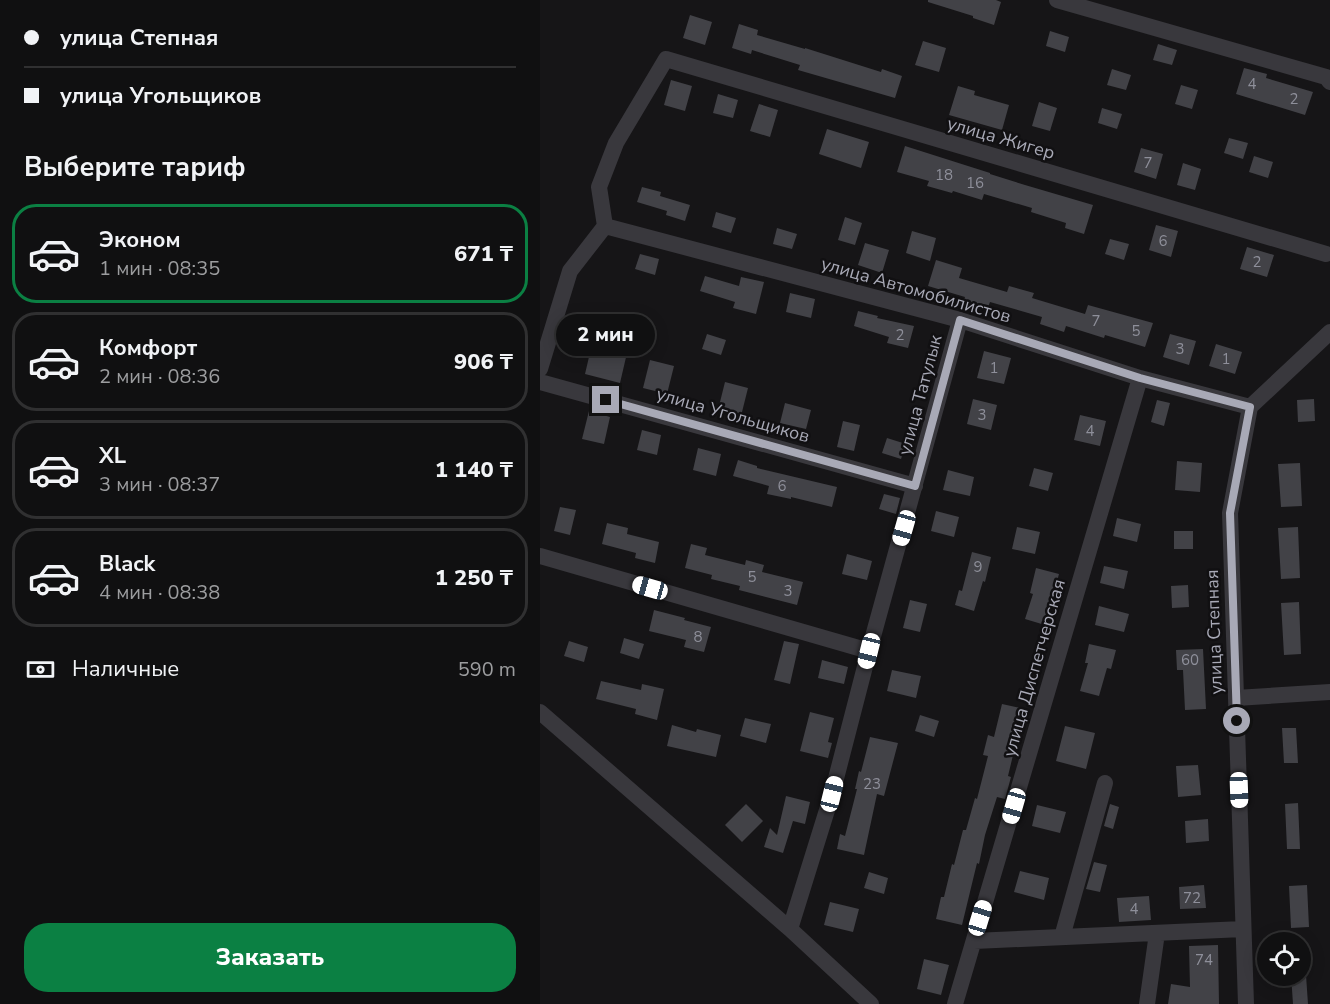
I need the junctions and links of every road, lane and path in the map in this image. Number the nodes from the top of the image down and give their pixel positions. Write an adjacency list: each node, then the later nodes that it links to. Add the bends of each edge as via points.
1 (1057, 0): 2 (street, via 1326,77)
2 (1330, 82)
3 (605, 226): 4 (street, улица Жигер, via 599,187 616,143 666,59); 5 (street, улица Автомобилистов); 7 (street, via 570,271)
4 (1326, 254)
5 (960, 320): 8 (street, улица Автомобилистов); 11 (street, улица Татулык)
6 (1330, 332): 10 (street)
7 (540, 369)
8 (1140, 378): 10 (street, улица Автомобилистов); 22 (street, улица Диспетчерская)
9 (540, 382): 11 (street, улица Угольщиков)
10 (1250, 407): 15 (street, улица Степная, via 1230,513)
11 (915, 486): 13 (street, улица Татулык)
12 (540, 556): 13 (street)
13 (869, 651): 18 (street, улица Татулык, via 832,794)
14 (1330, 692): 15 (street)
15 (1236, 698): 19 (street, улица Степная)
16 (540, 712): 18 (street)
17 (1105, 783): 21 (street)
18 (790, 929): 23 (street)
19 (1244, 929): 20 (street); 26 (street, улица Степная)
20 (1157, 933): 21 (street); 25 (street)
21 (1062, 937): 22 (street)
22 (974, 941): 24 (street, улица Диспетчерская)
23 (870, 1004)
24 (955, 1004)
25 (1147, 1004)
26 (1246, 1004)

